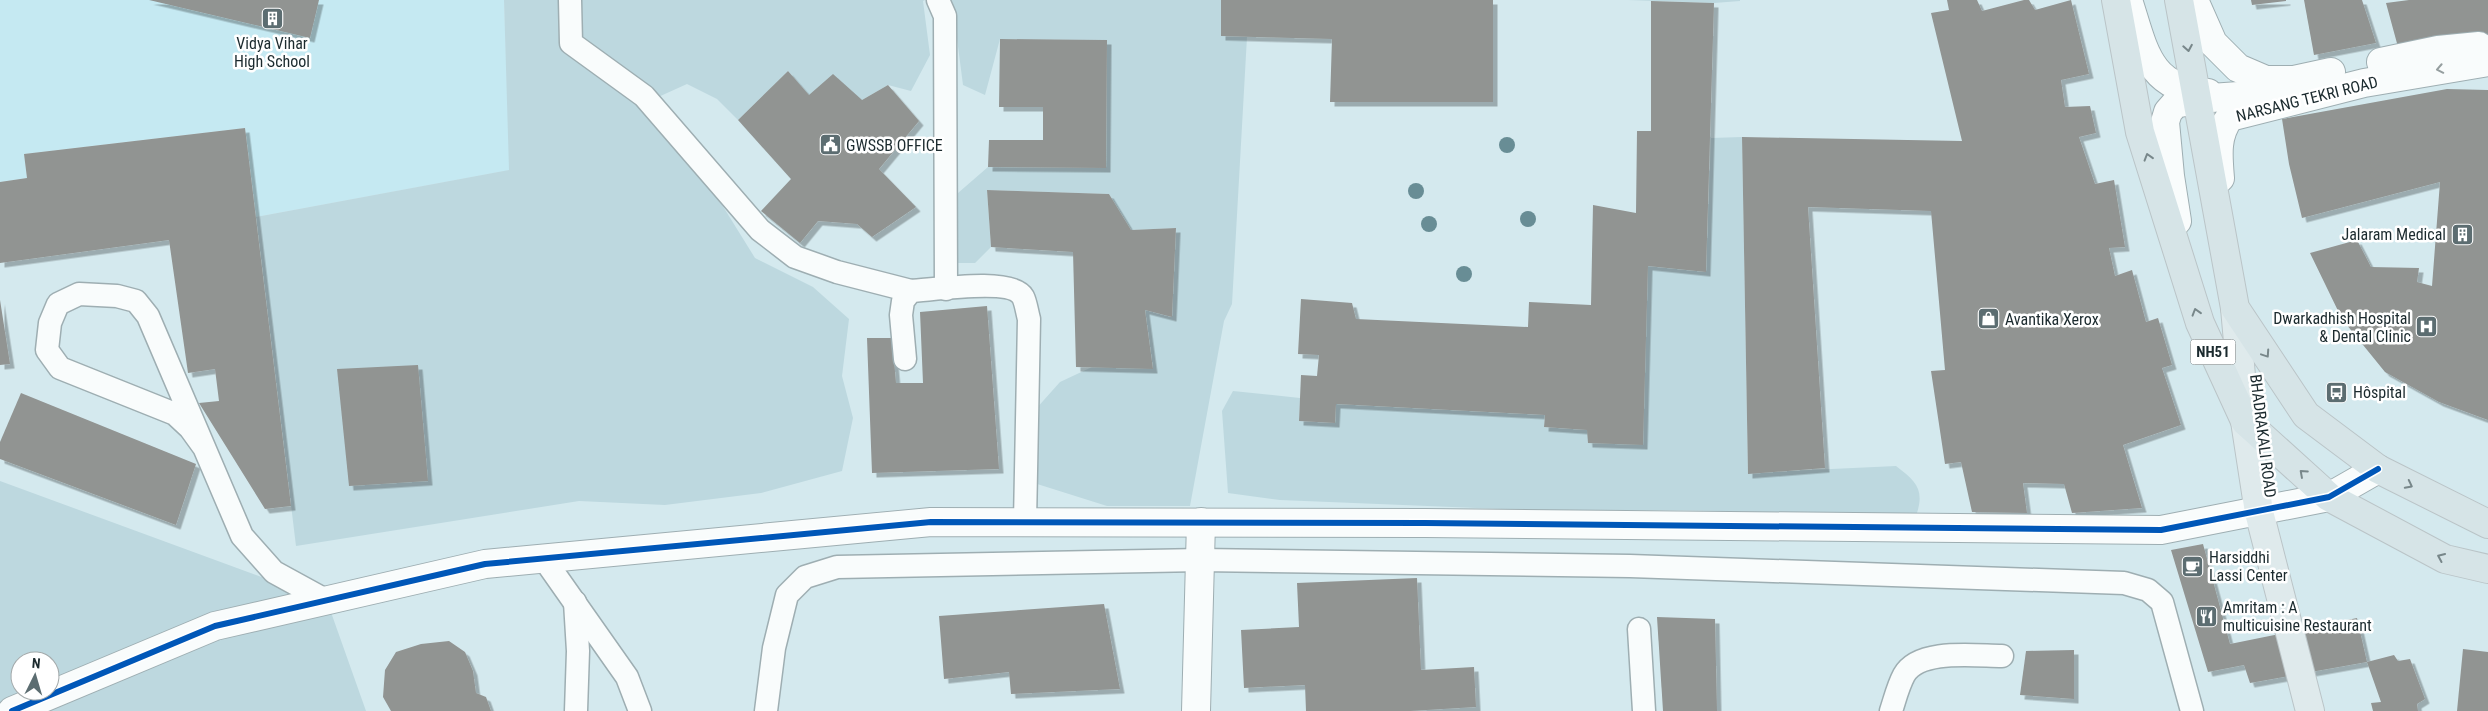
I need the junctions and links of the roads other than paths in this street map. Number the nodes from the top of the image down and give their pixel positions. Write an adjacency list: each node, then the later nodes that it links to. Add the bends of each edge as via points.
1 (570, 0): 15 (lane, via 570,43 644,96 760,230 795,257)
2 (938, 0): 14 (lane, via 945,16)
3 (2116, 0): 13 (highway, NH51, one-way to 3, via 2140,132)
4 (2128, 0): 11 (street, via 2148,60 2164,79)
5 (2179, 0): 11 (highway, NH51, one-way to 11)
6 (2194, 0): 8 (street, NARSANG TEKRI ROAD, via 2213,43 2238,68 2266,80 2294,80)
7 (2488, 45): 8 (street, NARSANG TEKRI ROAD, via 2438,50)
8 (2386, 61): 12 (street, via 2269,94)
9 (2488, 62): 10 (street, NARSANG TEKRI ROAD, one-way to 10)
10 (2314, 95): 12 (street); 16 (street, NARSANG TEKRI ROAD, via 2230,116 2223,125 2218,140 2219,170)
11 (2196, 96): 12 (street); 13 (street, via 2174,104 2165,122 2170,176); 16 (highway, NH51)
12 (2242, 96)
13 (2188, 287): 18 (highway, NH51, one-way to 13, via 2200,323)
14 (946, 289): 15 (lane); 23 (lane, via 1013,288 1023,296 1029,319)
15 (910, 291): 17 (lane, via 903,301)
16 (2235, 308): 18 (main road, BHADRAKALI ROAD); 20 (highway, NH51, one-way to 20, via 2306,414)
17 (905, 359)
18 (2245, 421): 21 (highway, NH51, one-way to 18); 22 (main road, BHADRAKALI ROAD)
19 (203, 446): 19 (lane, via 148,316 136,301 117,296 79,294 58,304 50,323 47,350 60,368 175,414); 29 (lane, via 242,536 274,572)
20 (2378, 469): 21 (street); 25 (highway, NH51, one-way to 25)
21 (2329, 497): 22 (street); 28 (highway, NH51, one-way to 21, via 2445,559)
22 (2259, 512): 24 (street, via 2161,530); 41 (main road, BHADRAKALI ROAD)
23 (1025, 522): 24 (street); 26 (street, via 931,522)
24 (1202, 522): 27 (street)
25 (2488, 524)
26 (544, 559): 29 (street, via 485,564); 30 (lane)
27 (1201, 560): 36 (lane, via 837,567 805,577 787,595 774,648); 37 (street); 40 (lane, via 1630,566 2124,583 2148,590 2162,602)
28 (2488, 569)
29 (327, 601): 33 (street, via 215,626)
30 (575, 601): 34 (lane, via 578,651); 35 (lane, via 627,677)
31 (1638, 629): 38 (lane)
32 (2002, 656): 39 (lane, via 1937,656 1915,662 1905,674)
33 (12, 711)
34 (576, 711)
35 (640, 711)
36 (766, 711)
37 (1196, 711)
38 (1644, 711)
39 (1891, 711)
40 (2192, 711)
41 (2310, 711)

